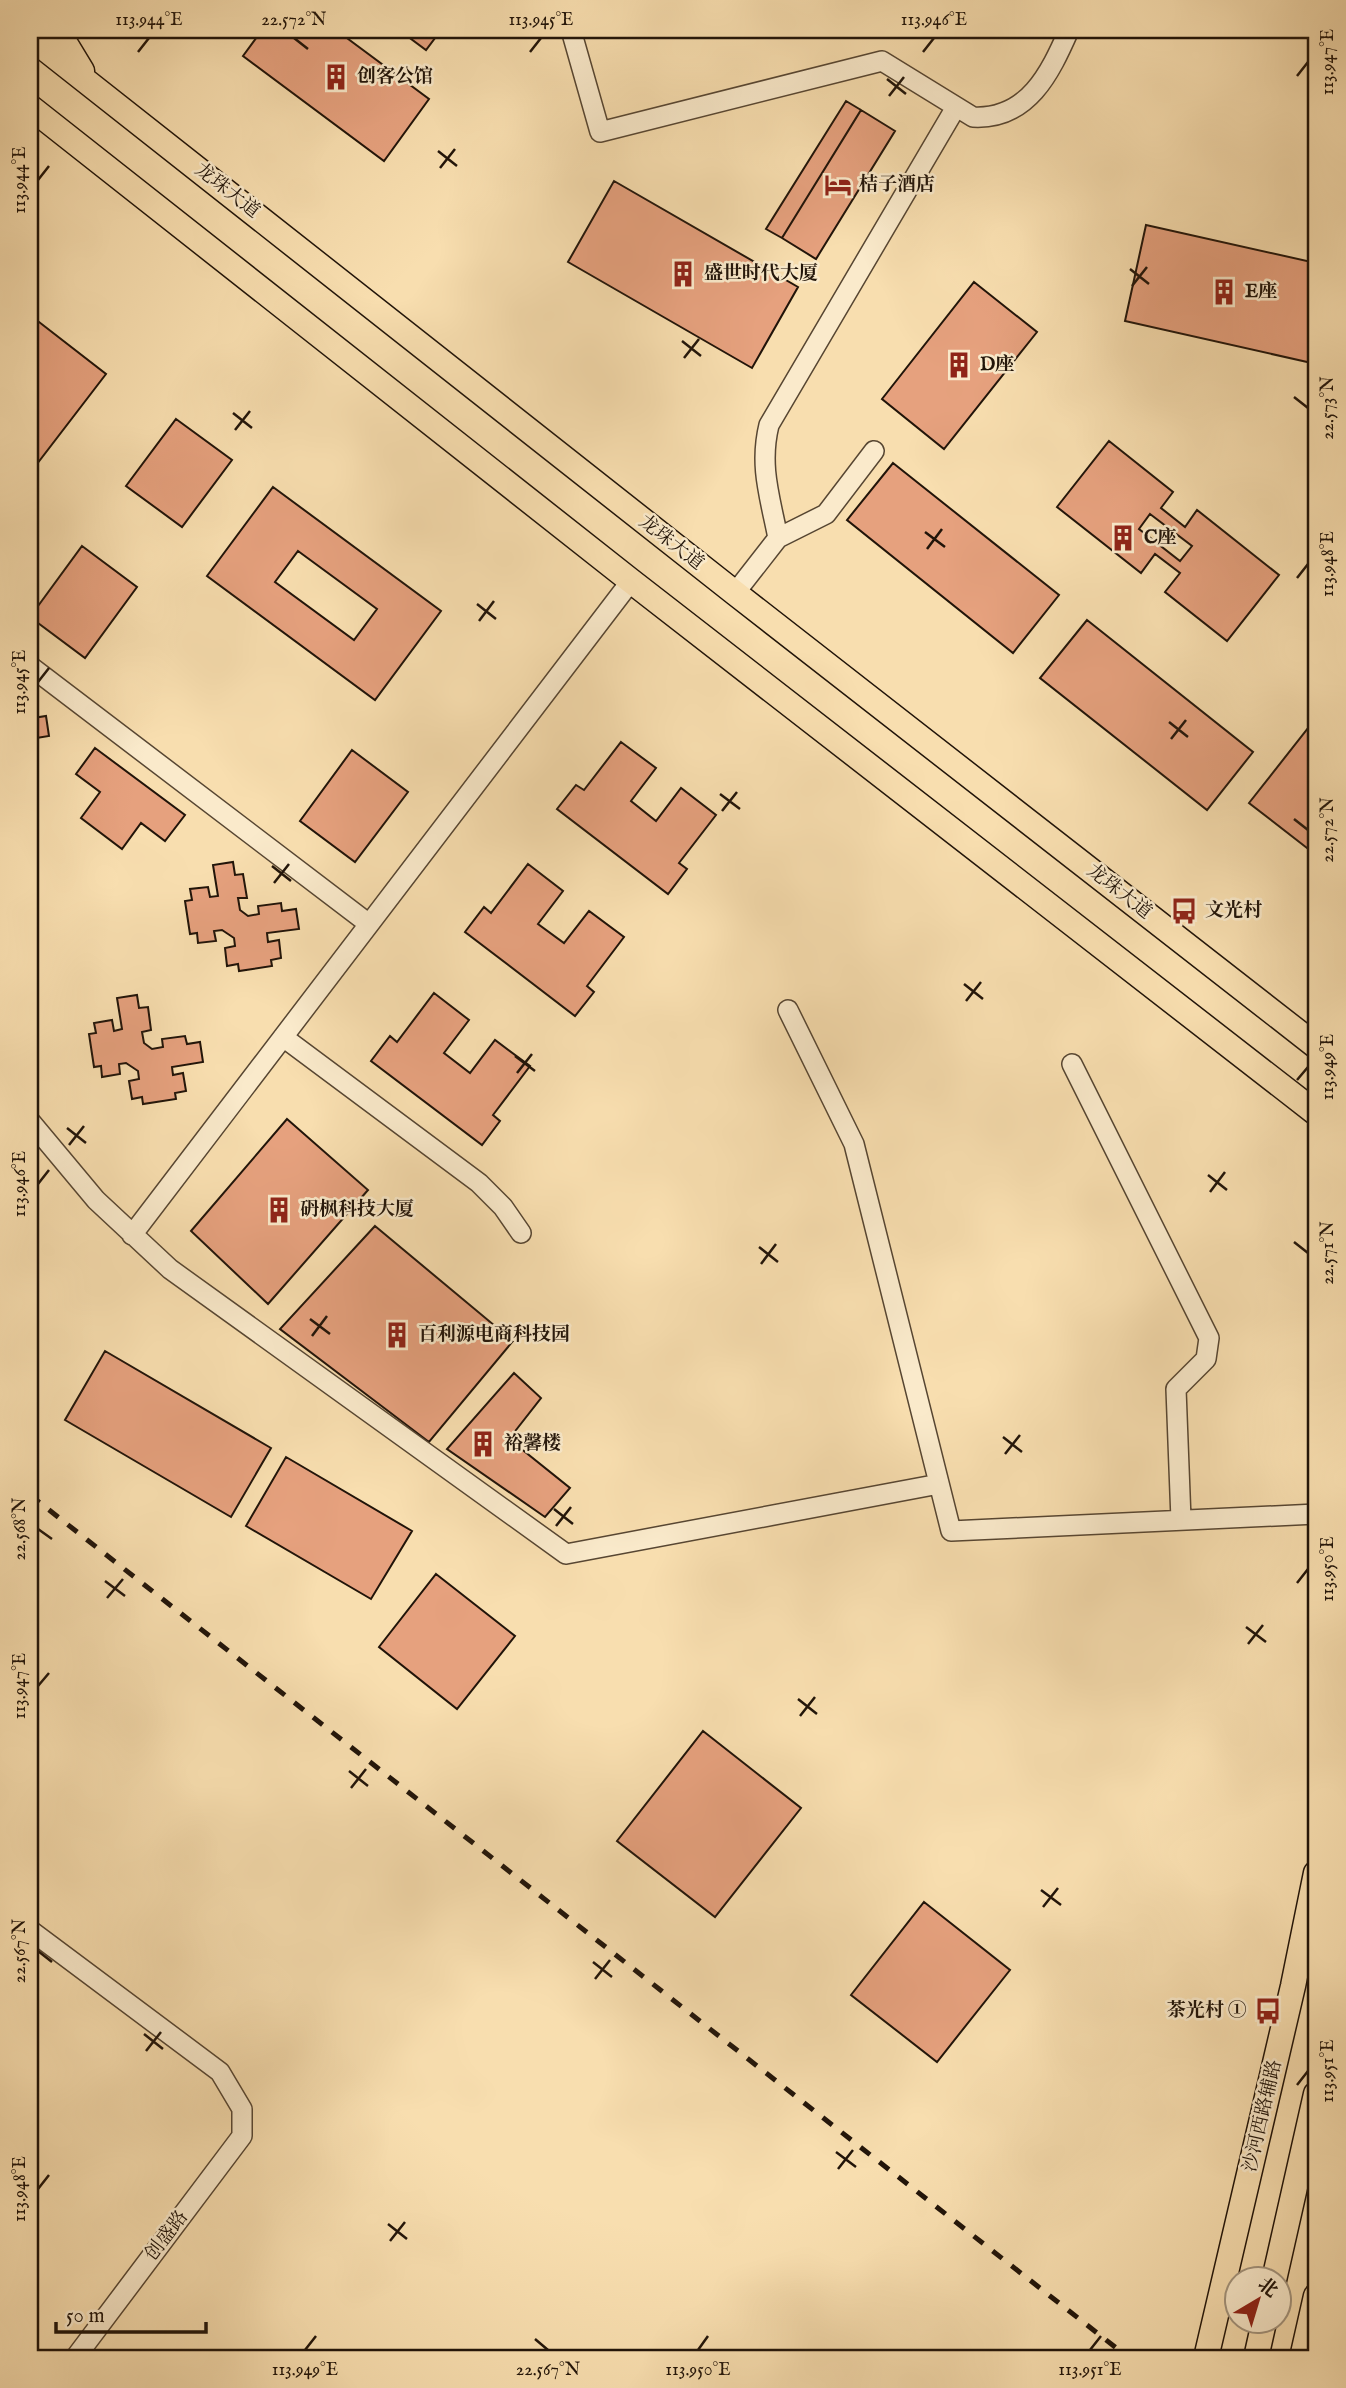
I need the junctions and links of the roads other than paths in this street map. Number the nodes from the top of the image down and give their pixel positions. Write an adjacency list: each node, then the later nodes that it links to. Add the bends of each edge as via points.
1 (61, 30): 5 (main road, via 79,67)
2 (571, 30): 7 (street, via 600,132 882,61)
3 (1069, 30): 7 (street, via 1043,80 1004,114 973,117)
4 (30, 37): 5 (main road, 龙珠大道)
5 (102, 92): 11 (main road, 龙珠大道)
6 (30, 107): 10 (main road)
7 (956, 107): 9 (street, via 769,425 764,469)
8 (874, 451): 9 (street, via 826,514)
9 (778, 538): 11 (street)
10 (631, 582): 13 (street); 18 (main road)
11 (735, 593): 16 (main road, 龙珠大道)
12 (30, 666): 13 (street)
13 (369, 924): 15 (street)
14 (788, 1010): 22 (street, via 854,1144)
15 (282, 1037): 20 (street, via 480,1183); 21 (street)
16 (1316, 1046)
17 (1072, 1064): 24 (street, via 1209,1338 1206,1359 1175,1389)
18 (1316, 1113)
19 (30, 1121): 21 (street, via 74,1176)
20 (522, 1233)
21 (132, 1235): 22 (street, via 193,1287 566,1554)
22 (939, 1485): 24 (street, via 950,1531)
23 (1316, 1514): 24 (street)
24 (1181, 1520)
25 (1316, 1874): 32 (main road, 沙河西路辅路)
26 (30, 1930): 31 (street, 创盛路, via 220,2072 242,2109 242,2136)
27 (1316, 2094): 28 (main road)
28 (1277, 2266)
29 (1316, 2296): 34 (main road)
30 (1262, 2336): 33 (main road)
31 (75, 2358)
32 (1206, 2358)
33 (1256, 2358)
34 (1302, 2358)

